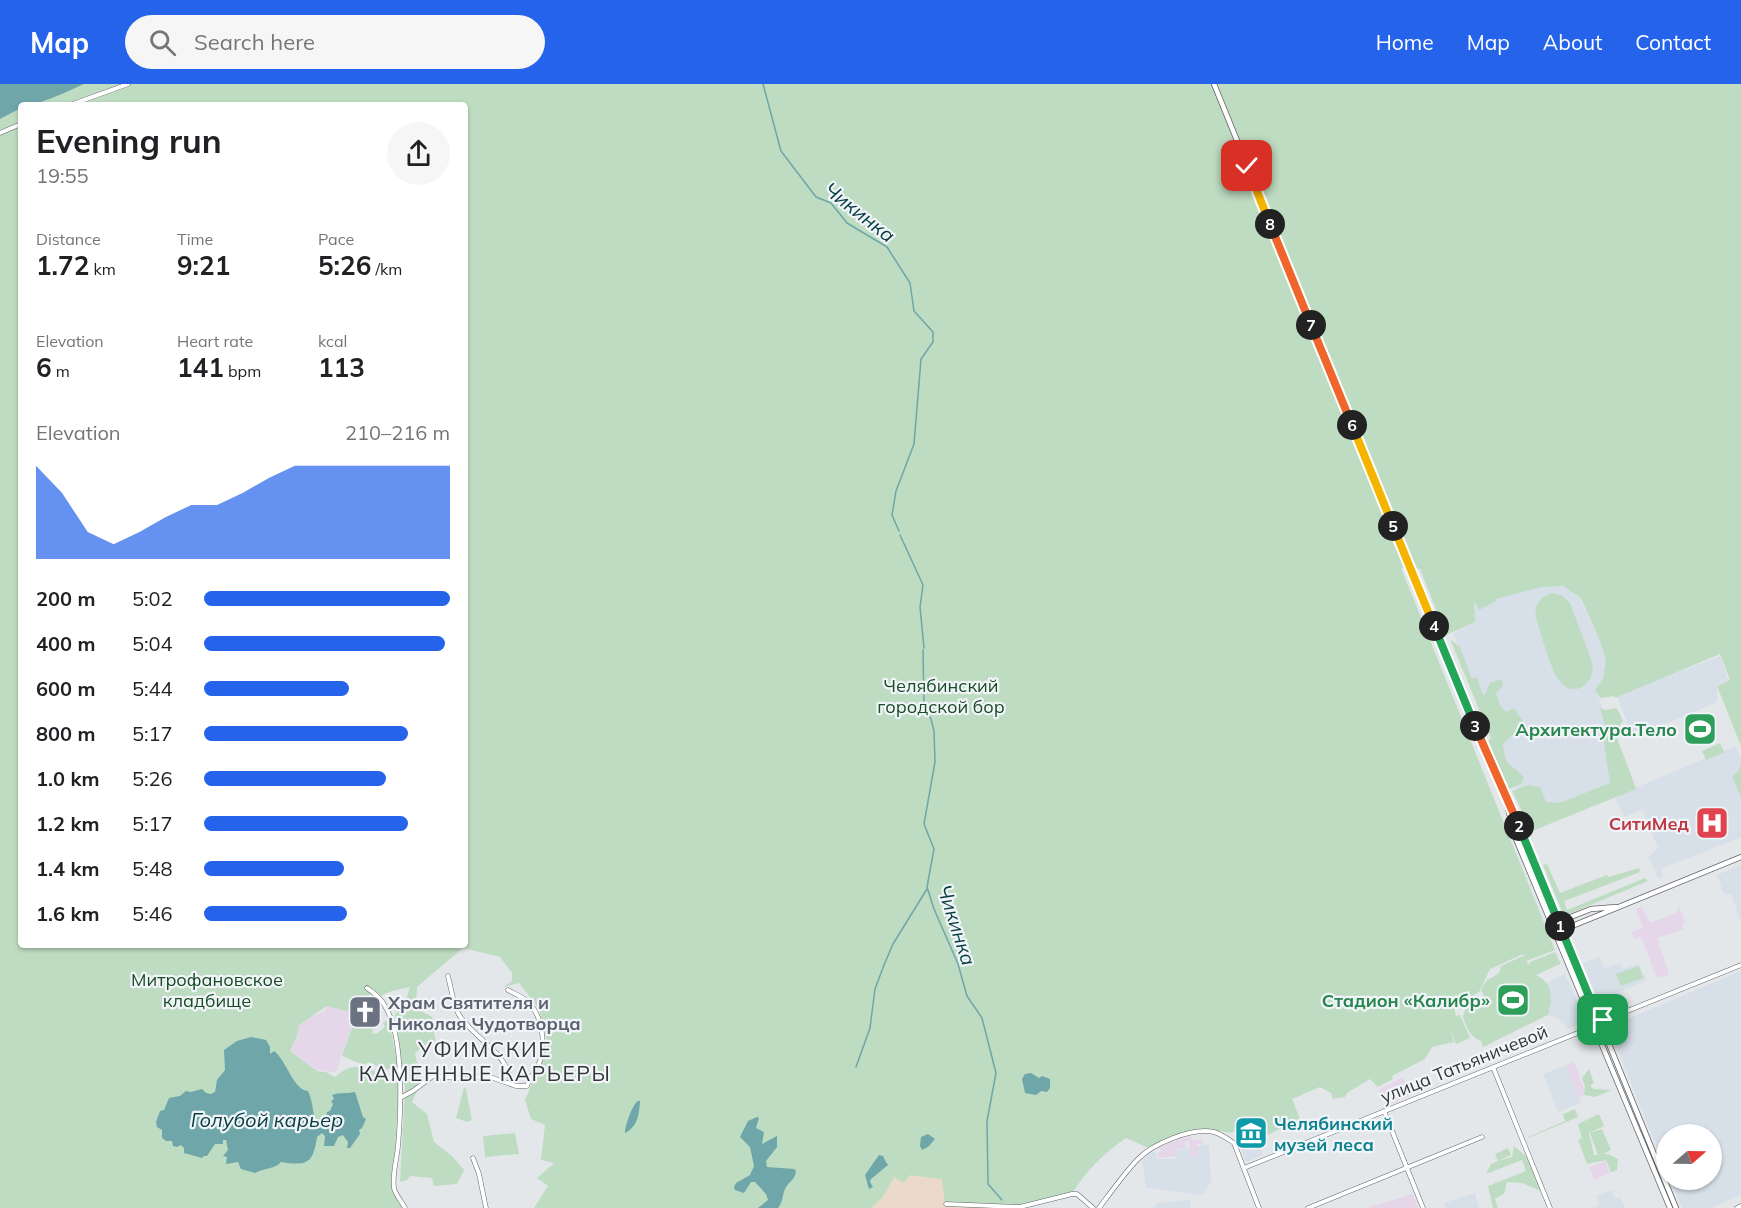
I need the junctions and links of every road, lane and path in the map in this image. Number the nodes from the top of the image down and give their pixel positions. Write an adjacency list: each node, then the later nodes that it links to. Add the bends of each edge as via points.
1 (128, 84): 3 (street)
2 (1214, 84): 6 (main road)
3 (78, 102)
4 (18, 125): 5 (street)
5 (0, 133)
6 (1503, 794): 9 (main road); 10 (main road, via 1516,839)
7 (1741, 858): 8 (main road)
8 (1618, 907): 9 (main road, via 1596,908 1568,918); 10 (main road)
9 (1554, 911): 10 (main road)
10 (1559, 931): 15 (main road)
11 (1741, 965): 15 (street, улица Татьяничевой)
12 (448, 976): 17 (street, via 459,1014 503,1061)
13 (367, 988): 18 (street, via 386,1006 391,1018 400,1068)
14 (508, 990): 17 (street, via 533,1008 544,1039 540,1061 527,1086)
15 (1598, 1024): 16 (street, улица Татьяничевой); 34 (main road); 35 (main road)
16 (1493, 1067): 19 (street, улица Татьяничевой); 33 (street)
17 (511, 1084): 18 (street, via 487,1076 433,1076)
18 (400, 1098): 26 (street, via 394,1188)
19 (1384, 1111): 22 (street); 23 (street, улица Татьяничевой)
20 (1482, 1137): 22 (street)
21 (473, 1158): 27 (street)
22 (1406, 1167): 31 (street); 32 (street)
23 (1244, 1168): 29 (street, via 1234,1143 1227,1138 1212,1131 1187,1133 1144,1153); 30 (street)
24 (946, 1204): 28 (street, via 1020,1207 1077,1194)
25 (1741, 1206): 36 (street)
26 (405, 1208)
27 (486, 1208)
28 (1093, 1208)
29 (1099, 1208)
30 (1259, 1208)
31 (1308, 1208)
32 (1423, 1208)
33 (1550, 1208)
34 (1670, 1208)
35 (1676, 1208)
36 (1737, 1208)

